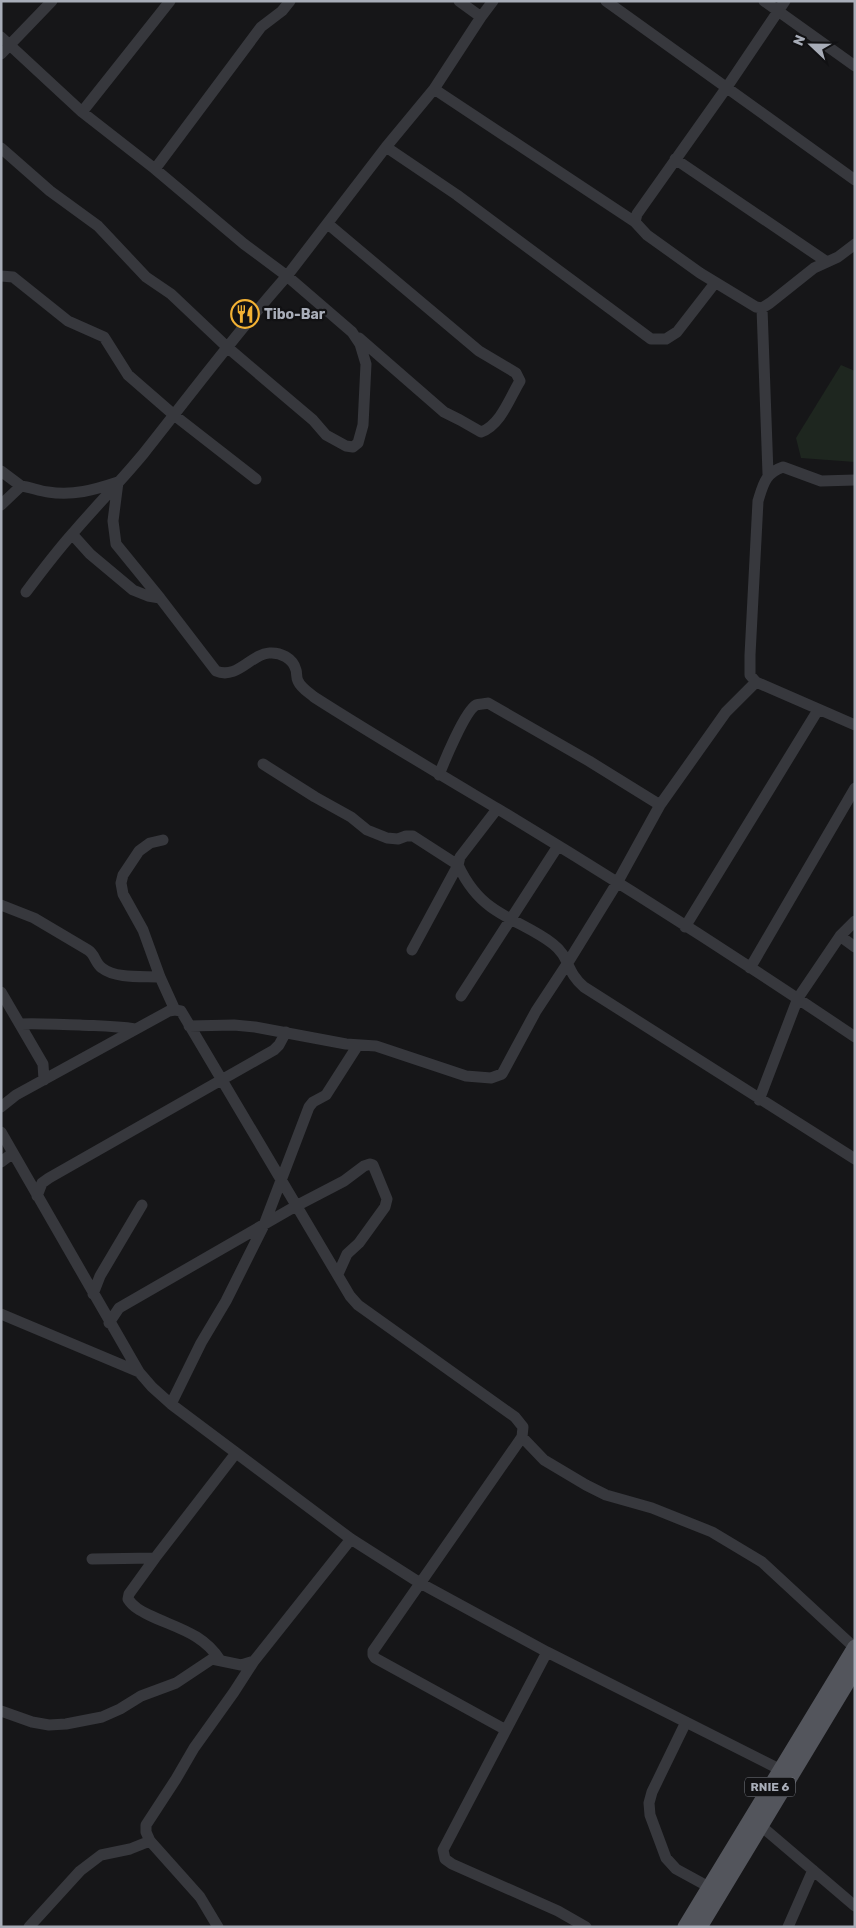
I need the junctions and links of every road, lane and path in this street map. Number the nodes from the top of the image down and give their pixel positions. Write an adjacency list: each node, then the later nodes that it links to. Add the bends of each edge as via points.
1 (52, 1): 10 (street)
2 (170, 1): 15 (street)
3 (290, 1): 19 (street, via 261,27)
4 (459, 1): 9 (street)
5 (493, 1): 9 (street)
6 (606, 1): 13 (street)
7 (764, 1): 8 (street)
8 (781, 6): 12 (street); 13 (street)
9 (481, 17): 14 (street)
10 (5, 40): 11 (street); 15 (street)
11 (1, 54)
12 (855, 66)
13 (727, 87): 18 (street); 20 (street)
14 (434, 89): 17 (street); 21 (street)
15 (82, 112): 19 (street)
16 (1, 148): 30 (street, via 50,191 98,226 146,277 171,294)
17 (386, 148): 22 (street); 27 (street, via 457,195 651,339 666,339 677,332)
18 (675, 159): 21 (street, via 637,214); 24 (street)
19 (155, 169): 26 (street)
20 (855, 180)
21 (635, 222): 27 (street, via 647,235)
22 (328, 224): 26 (street); 29 (street, via 479,351 516,373 520,381 496,421 481,432 444,412)
23 (855, 244): 24 (street)
24 (827, 262): 28 (street, via 814,268)
25 (1, 276): 31 (street, via 14,278 68,321 104,337 128,376)
26 (287, 276): 29 (street); 30 (street)
27 (715, 283): 28 (street)
28 (762, 308): 33 (street)
29 (352, 332): 30 (street, via 360,344 366,364 363,425 358,443 353,447 326,435 313,420)
30 (227, 347): 31 (street)
31 (174, 415): 34 (street); 36 (street)
32 (1, 471): 37 (street)
33 (768, 474): 35 (street, via 782,467 821,480); 42 (street, via 758,501 750,655 750,675)
34 (256, 479)
35 (855, 480)
36 (118, 482): 37 (street, via 72,494); 39 (street); 41 (street, via 113,522 116,544)
37 (21, 486): 38 (street)
38 (1, 505)
39 (72, 534): 40 (street); 41 (street, via 90,554 133,590)
40 (26, 592)
41 (160, 598): 46 (street, via 216,671 232,672 267,653 286,656 294,663 302,688)
42 (756, 682): 43 (street); 48 (street, via 726,712)
43 (818, 710): 44 (street); 57 (street)
44 (855, 725)
45 (263, 764): 52 (street, via 367,830 387,838 413,836)
46 (439, 775): 48 (street, via 447,753 470,712 476,706 488,703); 49 (street)
47 (855, 788): 62 (street)
48 (660, 805): 53 (street)
49 (497, 808): 51 (street); 52 (street, via 460,857)
50 (163, 840): 63 (street, via 150,843 139,851 123,874 122,884 123,894 144,930)
51 (558, 846): 53 (street); 55 (street)
52 (458, 865): 55 (street, via 463,877 490,906); 60 (street)
53 (616, 883): 57 (street); 61 (street)
54 (1, 904): 63 (street, via 34,918 93,953 98,965 106,971)
55 (512, 918): 61 (street, via 554,944); 65 (street)
56 (855, 921): 58 (street)
57 (685, 927): 62 (street)
58 (840, 936): 59 (street); 66 (street)
59 (855, 947)
60 (412, 950)
61 (567, 964): 73 (street, via 536,1011 502,1074 497,1077 466,1076 376,1046); 76 (street, via 571,974 584,987)
62 (750, 968): 66 (street)
63 (160, 977): 67 (street)
64 (1, 992): 68 (street)
65 (461, 996)
66 (798, 998): 72 (street); 76 (street)
67 (175, 1010): 69 (street, via 181,1011); 70 (street)
68 (21, 1024): 70 (street, via 111,1025); 74 (street, via 43,1064)
69 (189, 1026): 71 (street, via 234,1025); 75 (street)
70 (135, 1029): 74 (street)
71 (286, 1032): 73 (street); 75 (street, via 274,1050)
72 (855, 1037)
73 (358, 1045): 82 (street, via 326,1095 309,1107)
74 (44, 1080): 77 (street)
75 (222, 1080): 82 (street); 83 (street, via 49,1178 42,1183)
76 (759, 1100): 80 (street)
77 (1, 1107)
78 (1, 1132): 79 (street)
79 (13, 1153): 81 (street); 83 (street)
80 (855, 1159)
81 (1, 1162)
82 (281, 1180): 85 (street); 86 (street)
83 (37, 1196): 88 (street)
84 (142, 1205): 88 (street, via 104,1268)
85 (296, 1206): 86 (street); 87 (street); 87 (street, via 344,1181 368,1164 373,1166 387,1199 385,1207 347,1254)
86 (264, 1225): 90 (street, via 119,1308); 92 (street)
87 (338, 1274): 93 (street, via 358,1304 515,1417 523,1427)
88 (93, 1294): 90 (street)
89 (1, 1314): 91 (street)
90 (109, 1323): 91 (street)
91 (139, 1372): 92 (street)
92 (171, 1404): 94 (street)
93 (522, 1437): 98 (street); 99 (street, via 544,1460 586,1485 712,1532 762,1562)
94 (236, 1453): 95 (street); 96 (street)
95 (351, 1539): 98 (street); 102 (street)
96 (155, 1558): 97 (street); 101 (street, via 129,1594 130,1603 191,1633 213,1648)
97 (92, 1559)
98 (420, 1584): 100 (street); 106 (street, via 373,1651 374,1658)
99 (855, 1647): 107 (main road, RNIE 6)
100 (547, 1652): 105 (street); 106 (street)
101 (220, 1660): 102 (street, via 241,1665); 104 (street, via 205,1662 176,1683 148,1693 102,1717 49,1725)
102 (254, 1661): 109 (street, via 146,1825)
103 (853, 1678): 108 (main road, RNIE 6)
104 (1, 1711)
105 (686, 1722): 107 (street); 111 (street, via 652,1792 650,1815 666,1858 676,1869)
106 (506, 1730): 115 (street, via 443,1850 445,1859)
107 (781, 1770): 111 (main road, RNIE 6)
108 (761, 1826): 110 (street); 117 (main road, RNIE 6)
109 (150, 1841): 113 (street, via 101,1855 80,1871); 114 (street, via 200,1897)
110 (813, 1870): 112 (street); 118 (street)
111 (709, 1887): 116 (main road, RNIE 6)
112 (855, 1906)
113 (29, 1927)
114 (218, 1927)
115 (586, 1927)
116 (685, 1927)
117 (700, 1927)
118 (788, 1927)

